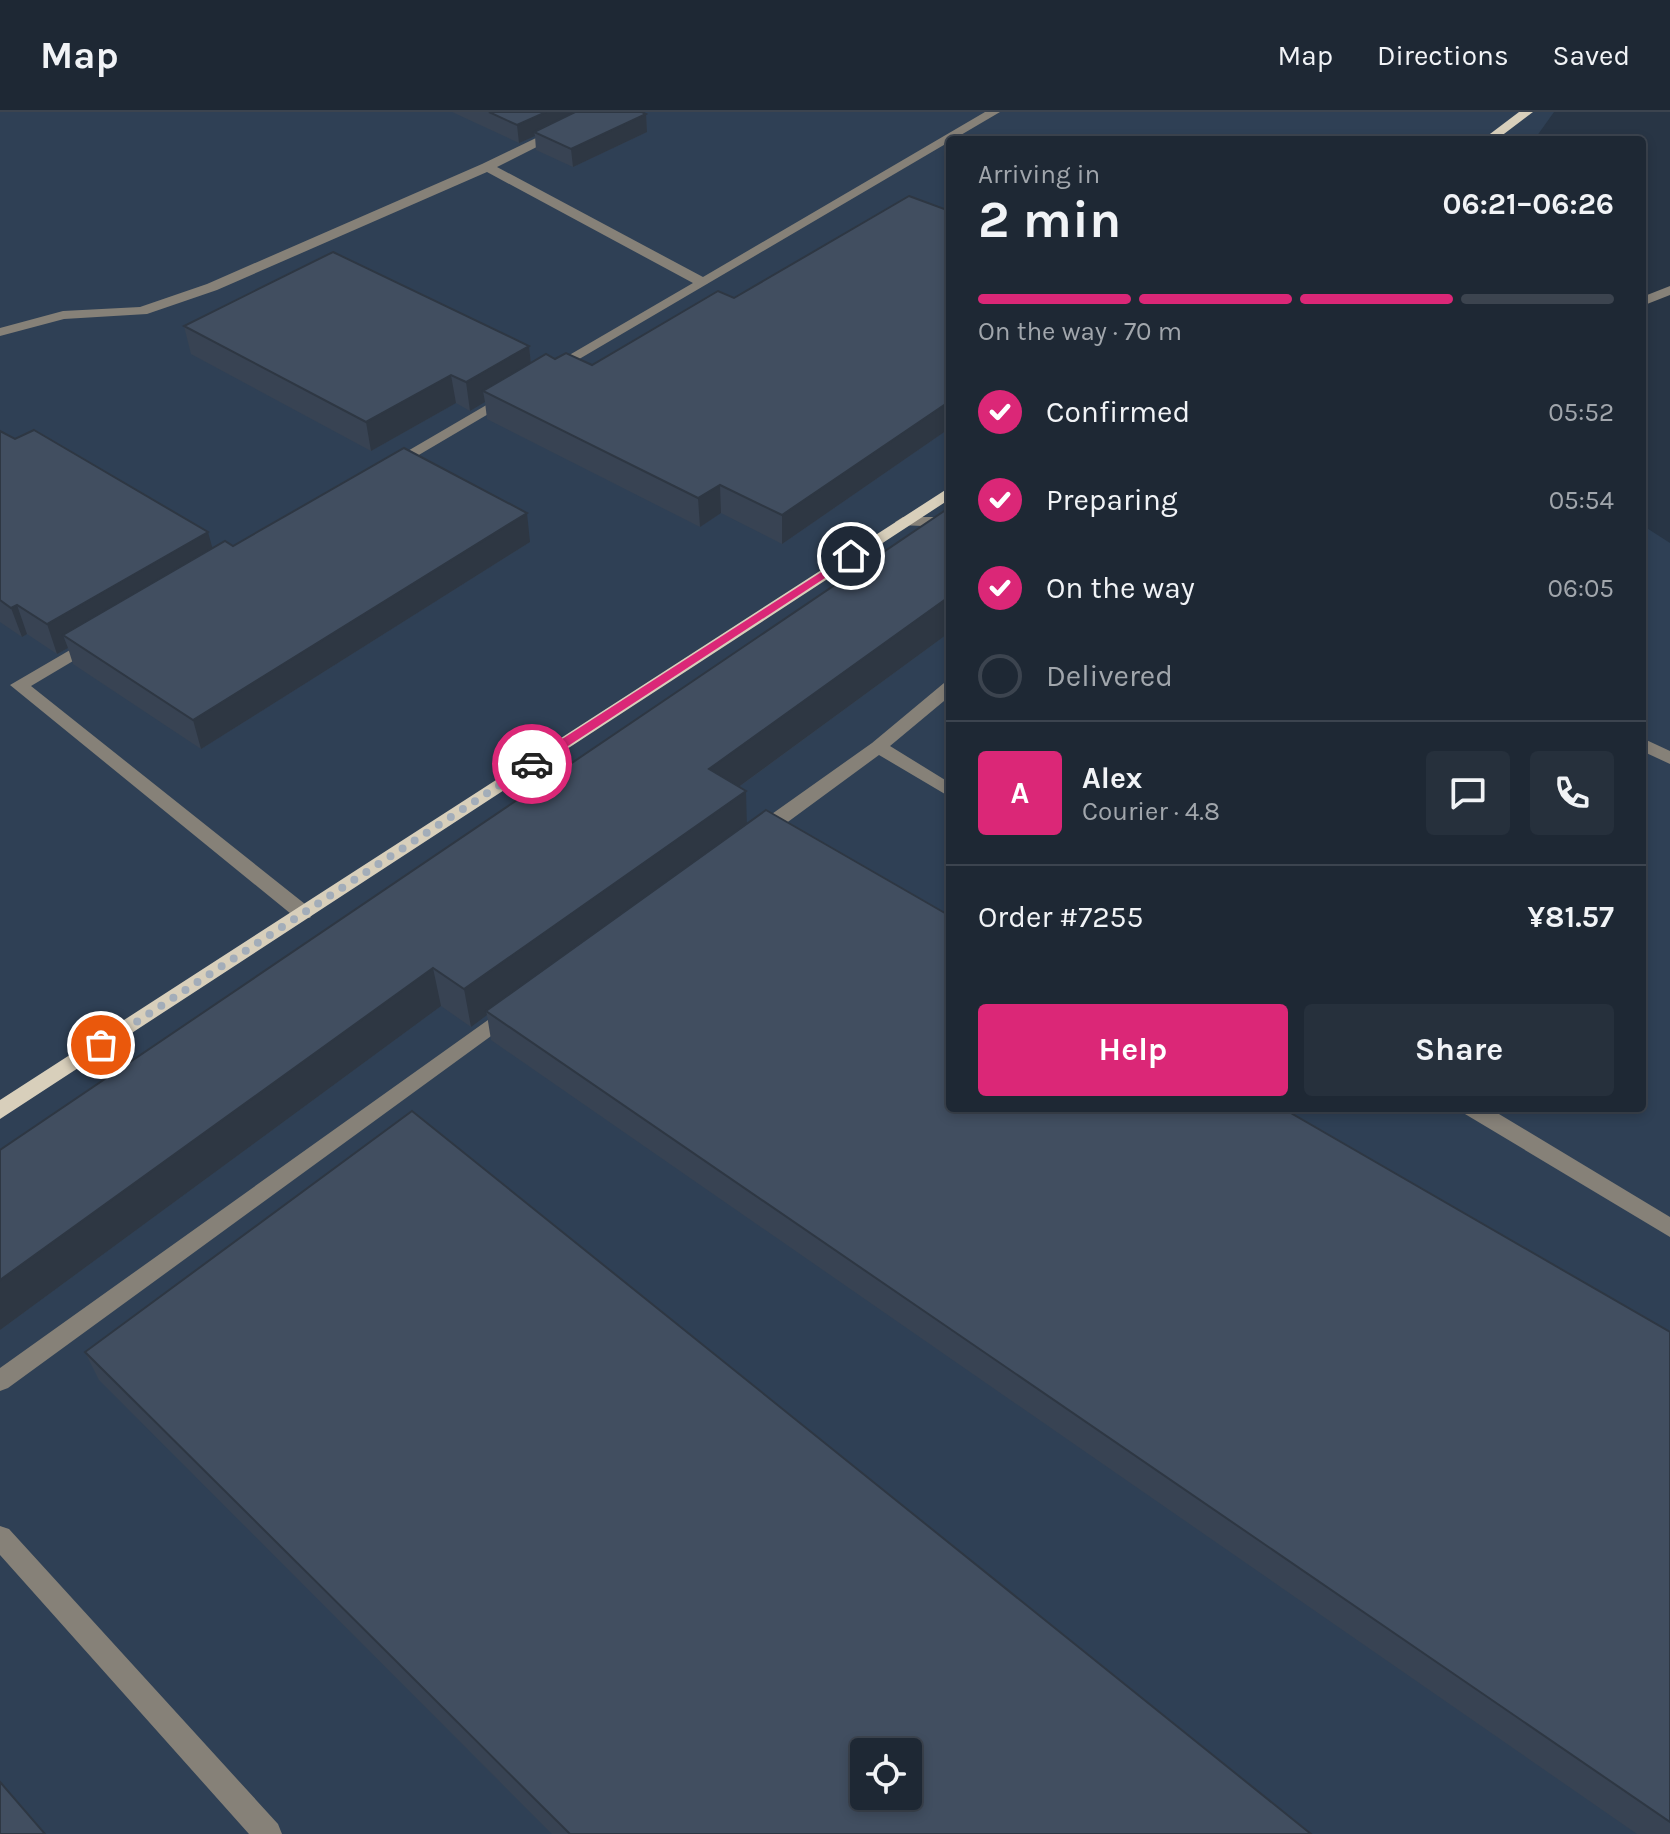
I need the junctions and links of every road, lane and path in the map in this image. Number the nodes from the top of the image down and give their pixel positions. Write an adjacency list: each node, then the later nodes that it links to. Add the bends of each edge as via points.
1 (600, 112): 7 (street)
2 (994, 112): 4 (street)
3 (1527, 112): 5 (main road)
4 (953, 136)
5 (1494, 136)
6 (946, 140): 8 (street)
7 (487, 167): 8 (street); 11 (street, via 198,292 142,311 63,315)
8 (702, 282): 12 (street)
9 (1670, 290): 10 (street)
10 (1646, 300)
11 (0, 332)
12 (374, 476)
13 (946, 495): 14 (main road)
14 (903, 522): 15 (street); 23 (main road)
15 (946, 522)
16 (114, 629): 23 (street, via 19,685)
17 (946, 690): 19 (street)
18 (1646, 746): 20 (street)
19 (878, 747): 21 (street); 22 (street)
20 (1670, 758)
21 (946, 789)
22 (736, 849)
23 (303, 913): 25 (main road)
24 (529, 999): 28 (street)
25 (0, 1111)
26 (1479, 1112): 27 (street)
27 (1670, 1228)
28 (0, 1381)
29 (0, 1537): 30 (street)
30 (268, 1834)

